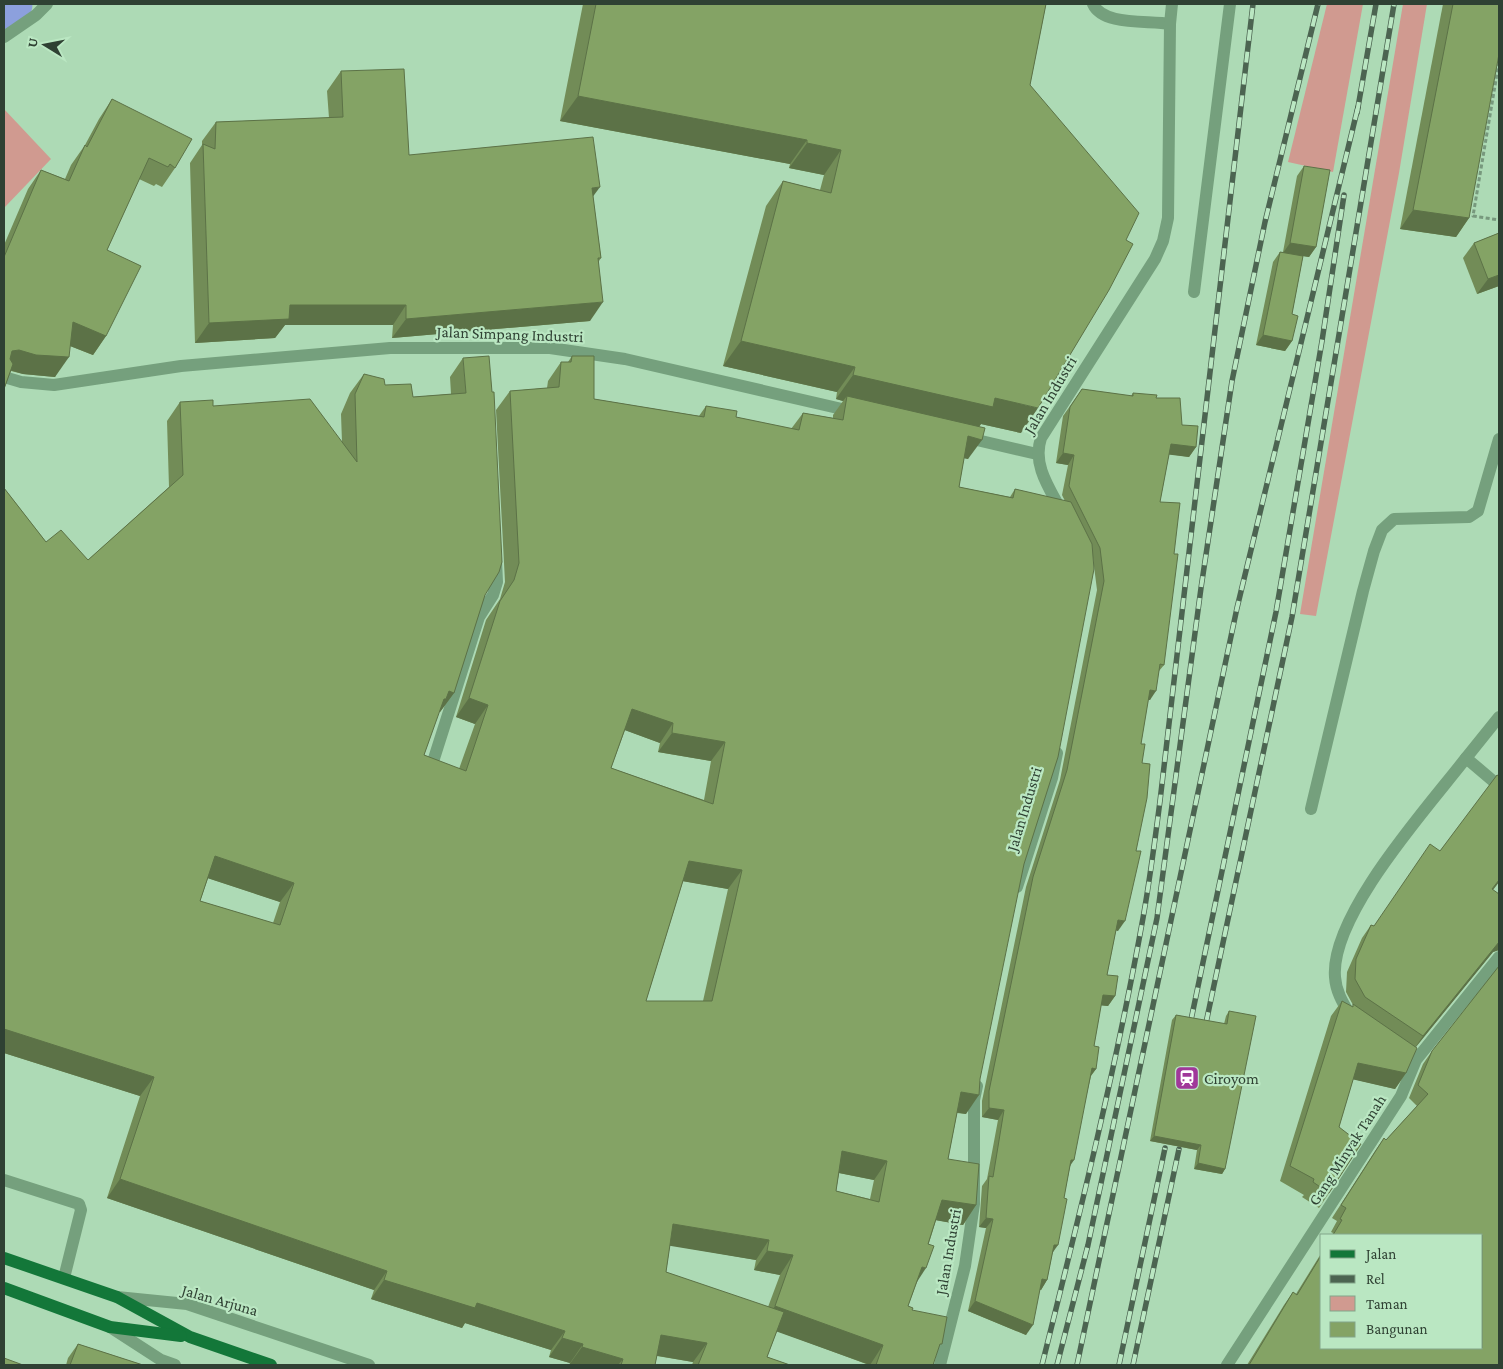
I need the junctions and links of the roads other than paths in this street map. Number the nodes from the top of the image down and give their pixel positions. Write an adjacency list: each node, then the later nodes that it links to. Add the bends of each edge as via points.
1 (47, 4): 6 (street)
2 (1093, 4): 5 (street, via 1102,16)
3 (1172, 4): 5 (street, Jalan Industri)
4 (1230, 4): 7 (street)
5 (1170, 24): 12 (street, Jalan Industri, via 1168,218 1162,241 1155,259 1052,419 1041,438)
6 (4, 37)
7 (1194, 292)
8 (4, 377): 9 (street, Jalan Simpang Industri, via 54,385 211,364 390,348 485,352 550,348 625,359)
9 (872, 416)
10 (950, 434): 12 (street)
11 (1499, 439): 20 (street, via 1478,511 1468,517 1394,520 1382,530 1363,592)
12 (1037, 454): 13 (street, Jalan Industri, via 1043,475)
13 (1069, 527)
14 (495, 543): 18 (street, via 497,582 479,617)
15 (1499, 717): 17 (street)
16 (1059, 740): 21 (street, Jalan Industri, via 1052,778)
17 (1466, 758): 19 (street); 23 (street, via 1376,874 1346,925 1334,976 1337,993 1350,1016)
18 (430, 768)
19 (1499, 786)
20 (1311, 809)
21 (1014, 904)
22 (1499, 956): 36 (street, Gang Minyak Tanah, via 1412,1058 1401,1096)
23 (1358, 1021)
24 (980, 1070): 35 (street, Jalan Industri, via 974,1100 974,1204 965,1266)
25 (4, 1180): 27 (street, via 79,1204)
26 (4, 1258): 27 (main road, Jalan Arjuna)
27 (64, 1278): 29 (main road, Jalan Arjuna)
28 (4, 1288): 30 (main road)
29 (117, 1297): 31 (main road); 34 (street, Jalan Arjuna, via 187,1304)
30 (110, 1327): 31 (main road); 32 (street, via 161,1360)
31 (190, 1337): 33 (main road)
32 (175, 1365)
33 (269, 1365)
34 (368, 1365)
35 (940, 1365)
36 (1227, 1365)

